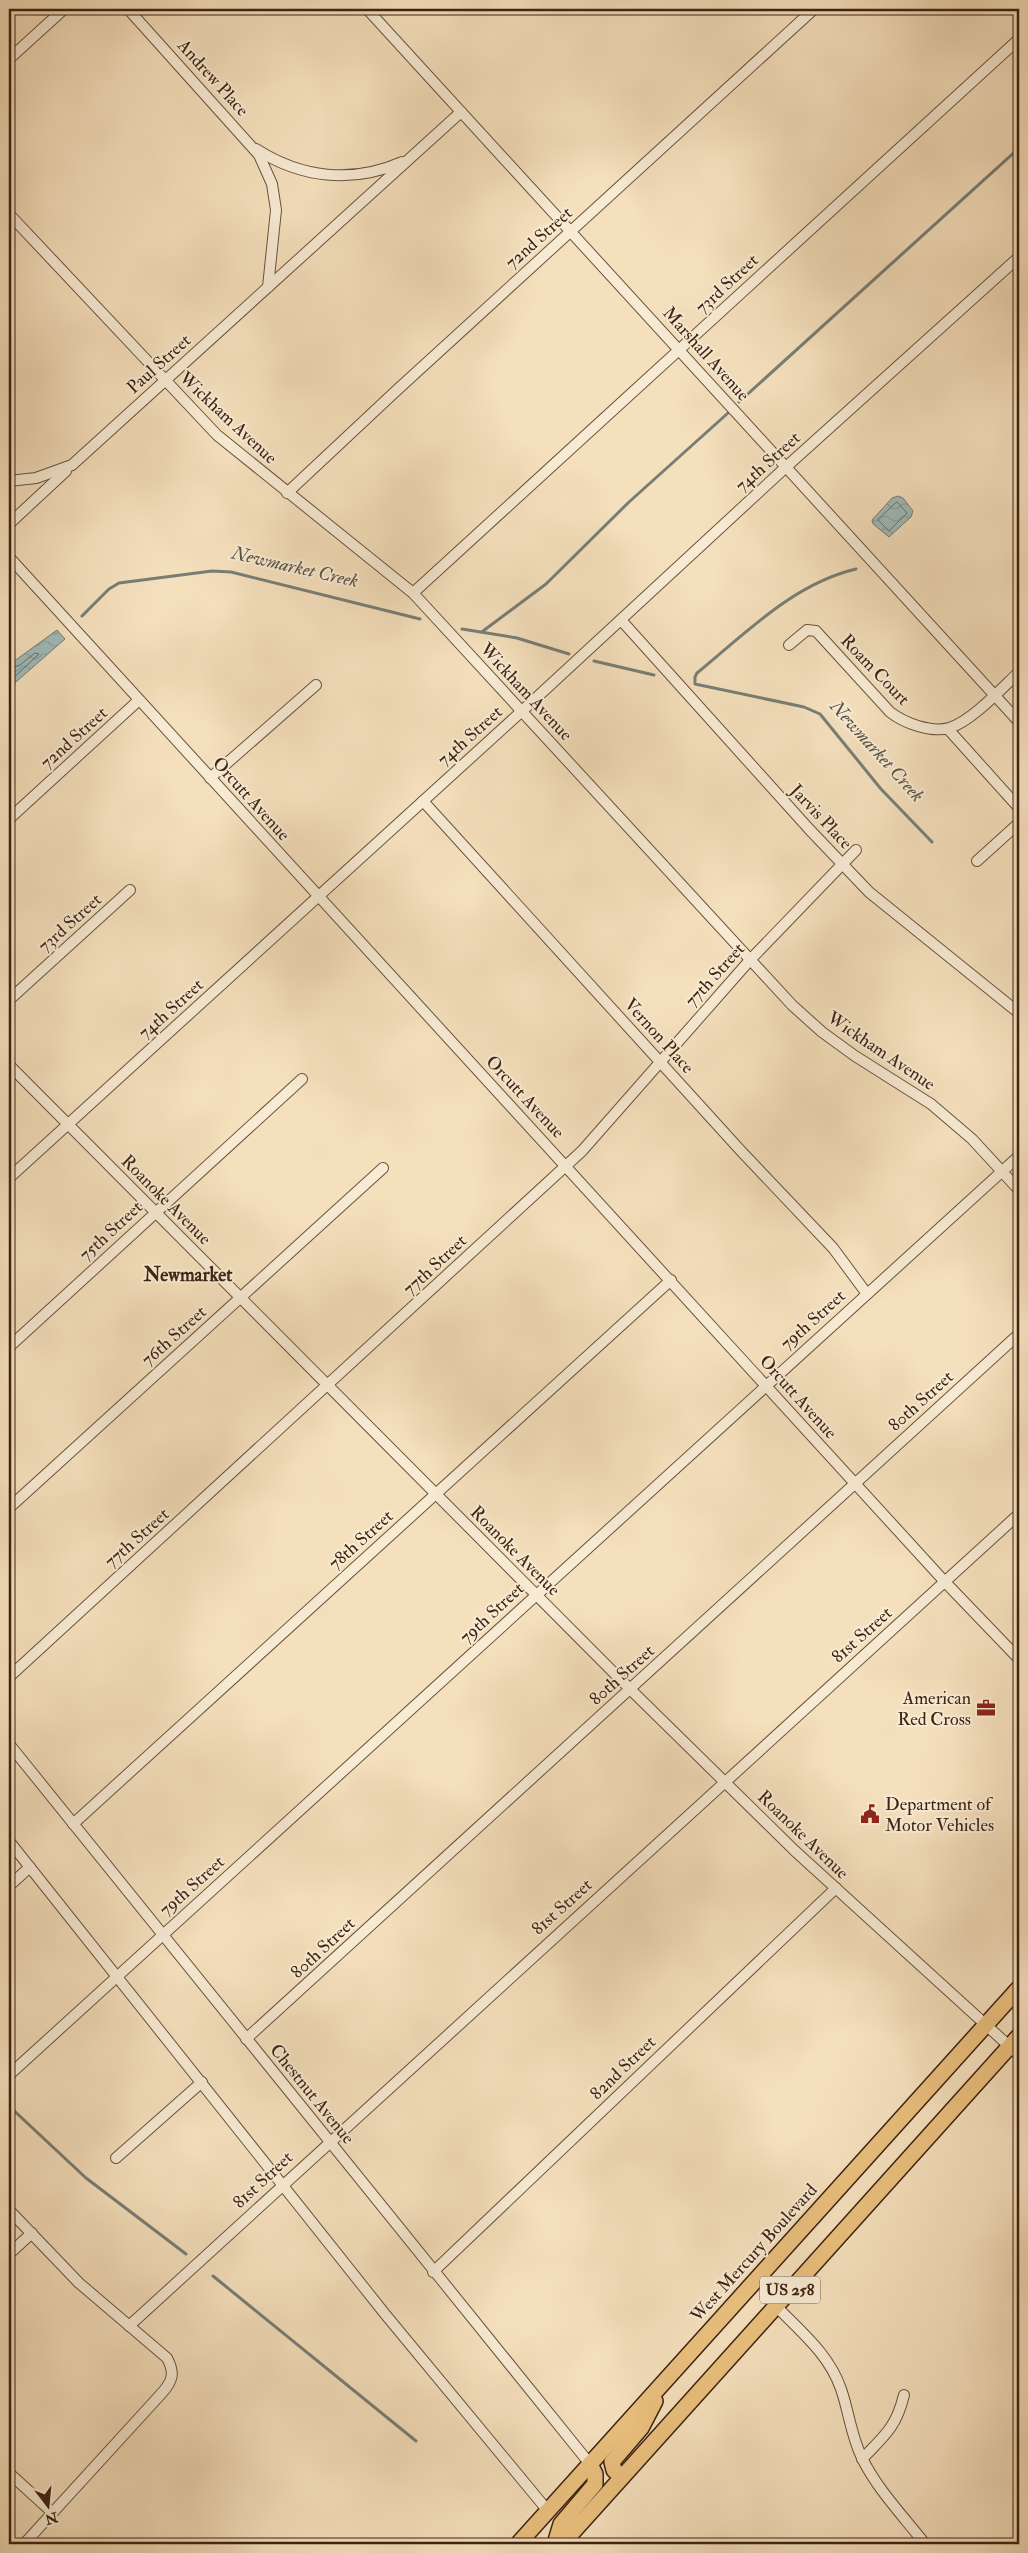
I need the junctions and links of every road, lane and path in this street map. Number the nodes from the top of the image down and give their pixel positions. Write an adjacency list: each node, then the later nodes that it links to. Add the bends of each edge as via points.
1 (64, 9): 6 (street)
2 (128, 9): 8 (street, Andrew Place)
3 (367, 9): 7 (street, Marshall Avenue)
4 (814, 9): 11 (street, 72nd Street)
5 (1019, 39): 14 (street, 73rd Street)
6 (9, 59)
7 (461, 112): 9 (street, Paul Street); 11 (street, Marshall Avenue)
8 (253, 147): 9 (street, Paul Street, via 297,170 335,177 368,173); 13 (street, via 267,172 276,210)
9 (409, 159): 13 (street, Paul Street)
10 (9, 214): 15 (street, Wickham Avenue)
11 (571, 231): 14 (street, Marshall Avenue); 19 (street, 72nd Street)
12 (1019, 257): 17 (street, 74th Street)
13 (268, 287): 15 (street, Paul Street)
14 (680, 350): 17 (street, Marshall Avenue); 22 (street, 73rd Street)
15 (164, 381): 16 (street, Paul Street); 19 (street, Wickham Avenue, via 217,434)
16 (72, 465): 18 (street, Paul Street, via 36,478); 20 (street, Paul Street)
17 (786, 467): 23 (street, 74th Street); 27 (street, Marshall Avenue)
18 (9, 481)
19 (287, 493): 22 (street, Wickham Avenue)
20 (9, 524)
21 (9, 557): 28 (street, Orcutt Avenue)
22 (413, 593): 29 (street, Wickham Avenue)
23 (621, 620): 29 (street, 74th Street); 39 (street, Jarvis Place)
24 (789, 646): 31 (street, Roam Court, via 807,630 816,631 900,720)
25 (1019, 672): 27 (street)
26 (316, 685): 32 (street)
27 (994, 694): 30 (street, Marshall Avenue); 31 (street)
28 (139, 700): 32 (street, Orcutt Avenue); 35 (street, 72nd Street)
29 (522, 711): 33 (street, 74th Street); 42 (street, Wickham Avenue)
30 (1019, 722)
31 (948, 729): 34 (street)
32 (210, 778): 41 (street, Orcutt Avenue)
33 (423, 801): 41 (street, 74th Street); 45 (street, Vernon Place)
34 (1019, 808)
35 (9, 819)
36 (1019, 823): 38 (street)
37 (856, 850): 39 (street, 77th Street)
38 (977, 861)
39 (842, 864): 42 (street, 77th Street); 44 (street, Jarvis Place, via 869,892)
40 (130, 890): 43 (street, 73rd Street)
41 (319, 897): 48 (street, 74th Street); 50 (street, Orcutt Avenue)
42 (750, 960): 45 (street, 77th Street); 52 (street, Wickham Avenue, via 822,1032 931,1104 972,1139)
43 (9, 1000)
44 (1019, 1013)
45 (659, 1060): 50 (street, 77th Street); 57 (street, Vernon Place, via 834,1248)
46 (9, 1065): 48 (street, Roanoke Avenue)
47 (302, 1079): 55 (street, 75th Street)
48 (68, 1125): 53 (street, 74th Street); 55 (street, Roanoke Avenue)
49 (1019, 1156): 52 (street, 79th Street)
50 (566, 1166): 56 (street, Orcutt Avenue); 61 (street, 77th Street)
51 (383, 1168): 58 (street, 76th Street)
52 (1002, 1171): 54 (street, Wickham Avenue); 57 (street, 79th Street)
53 (9, 1178)
54 (1019, 1190)
55 (155, 1213): 58 (street, Roanoke Avenue); 60 (street, 75th Street)
56 (671, 1280): 62 (street, Orcutt Avenue); 64 (street, 78th Street)
57 (867, 1294): 62 (street, 79th Street)
58 (240, 1298): 61 (street, Roanoke Avenue); 65 (street, 76th Street)
59 (1019, 1334): 63 (street, 80th Street)
60 (9, 1347)
61 (328, 1386): 64 (street, Roanoke Avenue); 70 (street, 77th Street)
62 (766, 1386): 63 (street, Orcutt Avenue); 68 (street, 79th Street)
63 (855, 1484): 67 (street, Orcutt Avenue); 71 (street, 80th Street)
64 (435, 1493): 68 (street, Roanoke Avenue); 74 (street, 78th Street)
65 (9, 1508)
66 (1019, 1514): 67 (street, 81st Street)
67 (945, 1582): 69 (street, Orcutt Avenue); 73 (street, 81st Street)
68 (536, 1595): 71 (street, Roanoke Avenue); 79 (street, 79th Street)
69 (1019, 1659)
70 (9, 1677)
71 (631, 1690): 73 (street, Roanoke Avenue); 83 (street, 80th Street)
72 (9, 1744): 74 (street, Chestnut Avenue)
73 (724, 1781): 78 (street, Roanoke Avenue); 87 (street, 81st Street)
74 (73, 1824): 79 (street, Chestnut Avenue)
75 (9, 1841): 76 (street)
76 (30, 1868): 77 (street); 80 (street)
77 (9, 1886)
78 (836, 1888): 82 (street, Roanoke Avenue); 93 (street, 82nd Street)
79 (162, 1935): 80 (street, 79th Street); 83 (street, Chestnut Avenue)
80 (117, 1976): 85 (street, 79th Street); 86 (street)
81 (1019, 1988): 82 (highway, West Mercury Boulevard / US 258)
82 (987, 2024): 84 (street, Roanoke Avenue); 96 (highway, West Mercury Boulevard / US 258)
83 (246, 2039): 87 (street, Chestnut Avenue)
84 (1016, 2046): 94 (highway, US 258)
85 (9, 2075)
86 (202, 2082): 88 (street); 89 (street)
87 (330, 2140): 89 (street, 81st Street); 93 (street, Chestnut Avenue)
88 (116, 2158)
89 (282, 2184): 95 (street, 81st Street); 102 (street)
90 (9, 2210): 91 (street)
91 (32, 2233): 92 (street); 95 (street, via 79,2284)
92 (9, 2254)
93 (433, 2272): 99 (street, Chestnut Avenue)
94 (776, 2306): 98 (street, via 814,2343 832,2369); 101 (highway, US 258)
95 (129, 2326): 103 (street, via 167,2358 173,2370 171,2383)
96 (663, 2384): 99 (highway, West Mercury Boulevard / US 258); 101 (highway, via 641,2428 614,2458 613,2466)
97 (904, 2395): 98 (street, via 893,2426)
98 (862, 2459): 108 (street)
99 (590, 2464): 102 (highway, West Mercury Boulevard / US 258); 106 (highway, via 595,2484 561,2524)
100 (9, 2473): 103 (street)
101 (622, 2478): 107 (highway, US 258)
102 (548, 2511): 105 (highway, West Mercury Boulevard / US 258)
103 (52, 2512): 104 (street)
104 (24, 2544)
105 (518, 2544)
106 (555, 2544)
107 (562, 2544)
108 (924, 2544)

